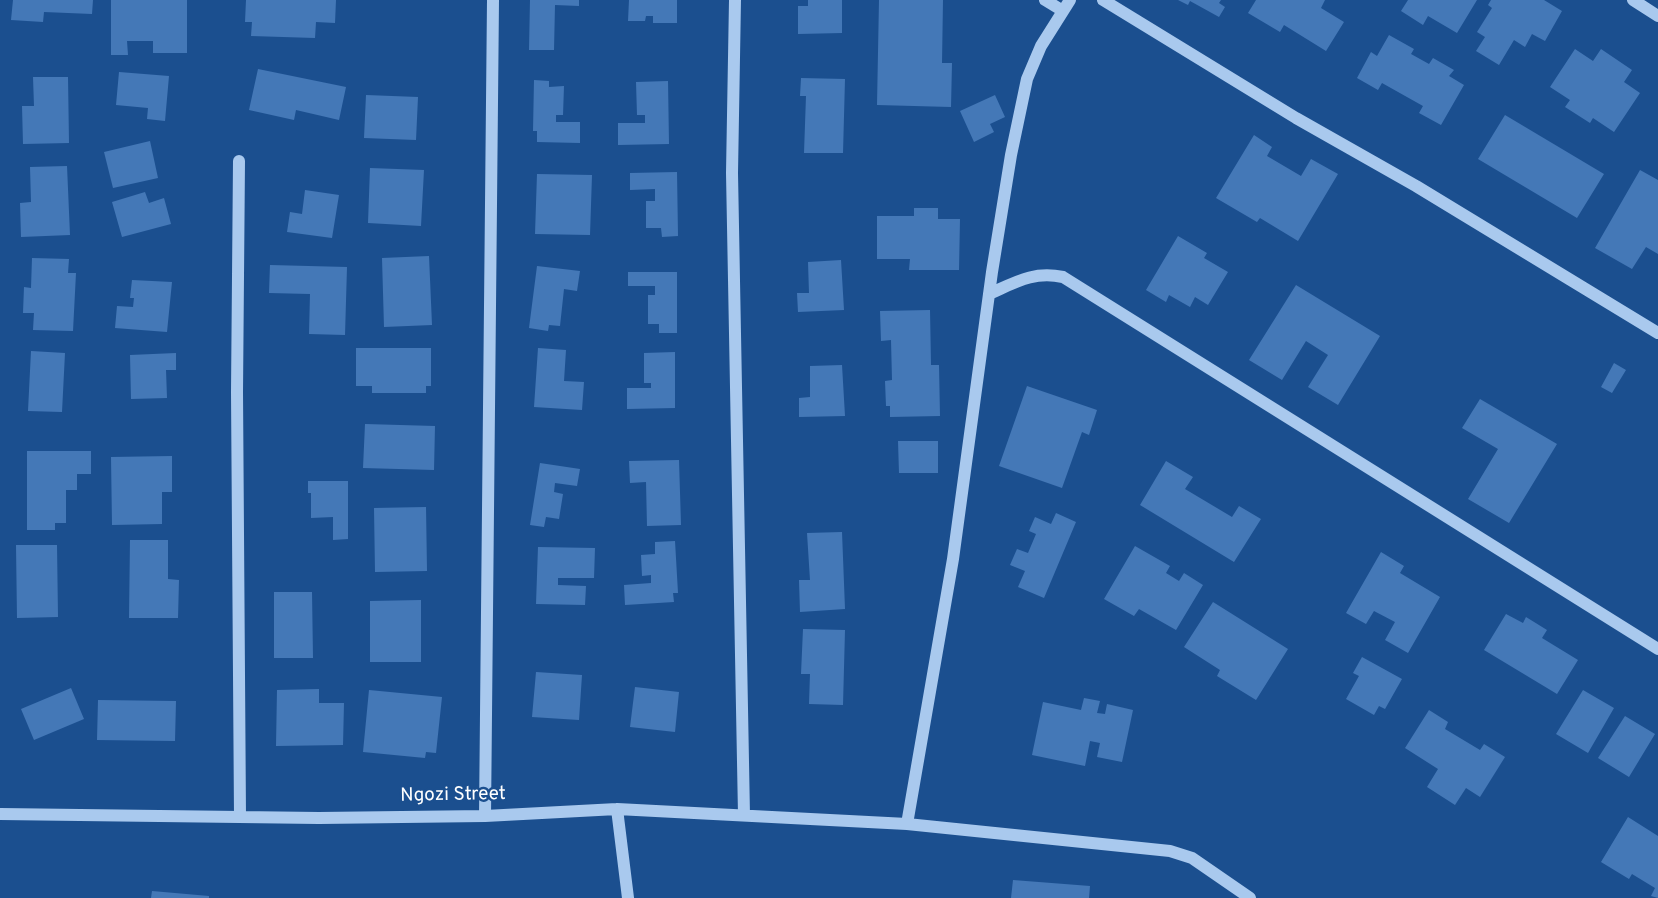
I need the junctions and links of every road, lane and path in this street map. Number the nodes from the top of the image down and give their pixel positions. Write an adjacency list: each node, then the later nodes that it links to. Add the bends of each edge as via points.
1 (493, 0): 16 (street)
2 (735, 0): 14 (street, via 732,173)
3 (1045, 0): 6 (street)
4 (1103, 0): 10 (street)
5 (1633, 0): 7 (street)
6 (1067, 6): 9 (street, via 1041,46 1027,79)
7 (1658, 16)
8 (239, 161): 15 (street)
9 (989, 294): 11 (street, via 1029,276 1063,276); 17 (street, via 953,559)
10 (1658, 333)
11 (1658, 649)
12 (617, 809): 14 (street, Ngozi Street); 16 (street, Ngozi Street); 18 (street)
13 (0, 814): 15 (street, Ngozi Street)
14 (744, 815): 17 (street, Ngozi Street)
15 (240, 816): 16 (street, Ngozi Street)
16 (485, 816)
17 (907, 824): 19 (street, Ngozi Street, via 1170,851 1192,859)
18 (628, 898)
19 (1250, 898)

